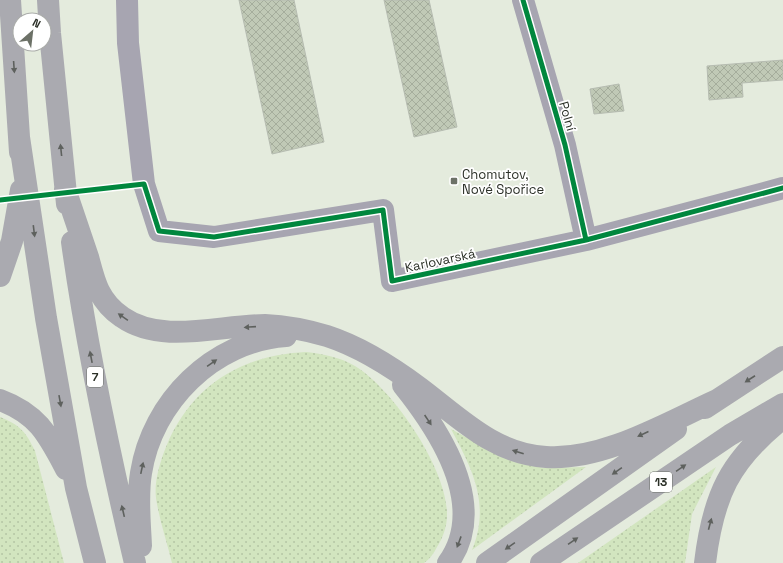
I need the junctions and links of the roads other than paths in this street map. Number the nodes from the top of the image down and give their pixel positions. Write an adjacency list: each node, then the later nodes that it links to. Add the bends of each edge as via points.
1 (10, 0): 5 (highway, one-way to 5)
2 (48, 0): 7 (highway, 7, one-way to 2)
3 (127, 0): 8 (street, Karlovarská, via 128,43 144,184 159,231 214,237 382,210 392,281)
4 (523, 0): 8 (street, Polní, via 565,145)
5 (19, 137): 9 (highway, via 21,176 18,215); 17 (highway, one-way to 17, via 46,318)
6 (783, 188): 8 (street, Karlovarská)
7 (65, 189): 10 (highway, one-way to 7, via 301,329 266,326 162,333 134,324 112,309 98,290); 19 (highway, 7, one-way to 7, via 115,478 82,311)
8 (586, 240)
9 (0, 276)
10 (329, 337): 11 (highway); 20 (highway, one-way to 10, via 139,496 141,473 146,450 167,406 199,372 238,348 260,340 283,336)
11 (364, 351): 14 (highway, one-way to 11, via 604,450 583,456 528,455 488,440 421,389); 21 (highway, one-way to 21, via 400,382 416,402 433,427 458,480 465,517 462,533)
12 (783, 358): 14 (highway, one-way to 14)
13 (0, 400): 17 (highway, via 27,413 48,434)
14 (717, 400): 22 (highway, one-way to 22)
15 (783, 404): 23 (highway, 13, one-way to 15, via 730,435)
16 (783, 418): 24 (highway, one-way to 16, via 709,528 725,484 737,463 750,448)
17 (76, 488): 18 (highway)
18 (95, 563)
19 (135, 563)
20 (142, 563)
21 (448, 563)
22 (486, 563)
23 (541, 563)
24 (705, 563)

